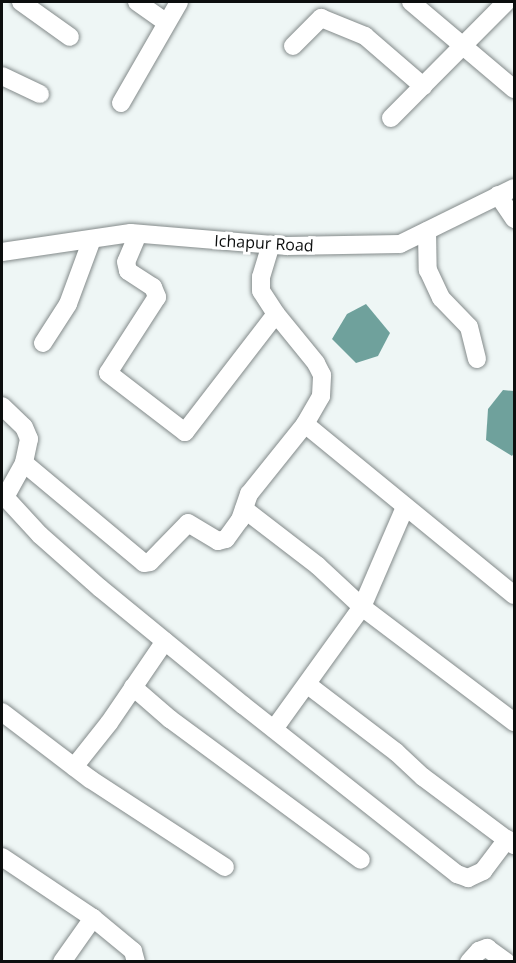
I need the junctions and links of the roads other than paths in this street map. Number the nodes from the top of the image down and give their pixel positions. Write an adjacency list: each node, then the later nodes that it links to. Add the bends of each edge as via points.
1 (21, 2): 7 (street)
2 (137, 2): 6 (street)
3 (179, 2): 6 (street)
4 (411, 2): 8 (street)
5 (506, 2): 8 (street)
6 (166, 22): 14 (street)
7 (69, 37)
8 (463, 45): 11 (street); 12 (street)
9 (293, 46): 11 (street, via 321,18 365,36)
10 (2, 76): 13 (street)
11 (423, 86): 15 (street)
12 (514, 89)
13 (40, 94)
14 (121, 103)
15 (391, 118)
16 (506, 192): 17 (street); 18 (street, Ichapur Road)
17 (514, 219)
18 (427, 231): 21 (street, Ichapur Road, via 400,244); 25 (street, via 428,270 441,298 469,327)
19 (138, 234): 20 (street, Ichapur Road); 21 (street, Ichapur Road); 23 (street, via 126,262 128,271 153,287 157,297 108,373 185,432)
20 (92, 239): 22 (street, Ichapur Road); 24 (street, via 68,304)
21 (271, 245): 23 (street, via 260,283)
22 (2, 252)
23 (276, 314): 27 (street, via 322,375 321,396)
24 (44, 343)
25 (477, 359)
26 (2, 406): 28 (street, via 29,439)
27 (304, 424): 30 (street); 31 (street, via 249,494)
28 (24, 464): 29 (street); 31 (street, via 146,564 188,523 223,541)
29 (3, 497): 34 (street, via 40,535)
30 (405, 507): 32 (street); 33 (street)
31 (244, 509): 33 (street, via 318,566)
32 (514, 595)
33 (362, 607): 35 (street); 38 (street)
34 (165, 640): 36 (street); 39 (street)
35 (308, 685): 39 (street); 41 (street)
36 (133, 687): 40 (street); 43 (street, via 170,719)
37 (2, 712): 40 (street)
38 (514, 722)
39 (274, 729): 41 (street, via 457,874 468,878 483,871)
40 (74, 767): 44 (street)
41 (511, 842)
42 (2, 857): 45 (street)
43 (361, 860)
44 (225, 867)
45 (93, 918): 46 (street); 47 (street, via 134,951)
46 (62, 962)
47 (136, 962)
48 (469, 962): 49 (street, via 478,951 487,948)
49 (506, 962)

